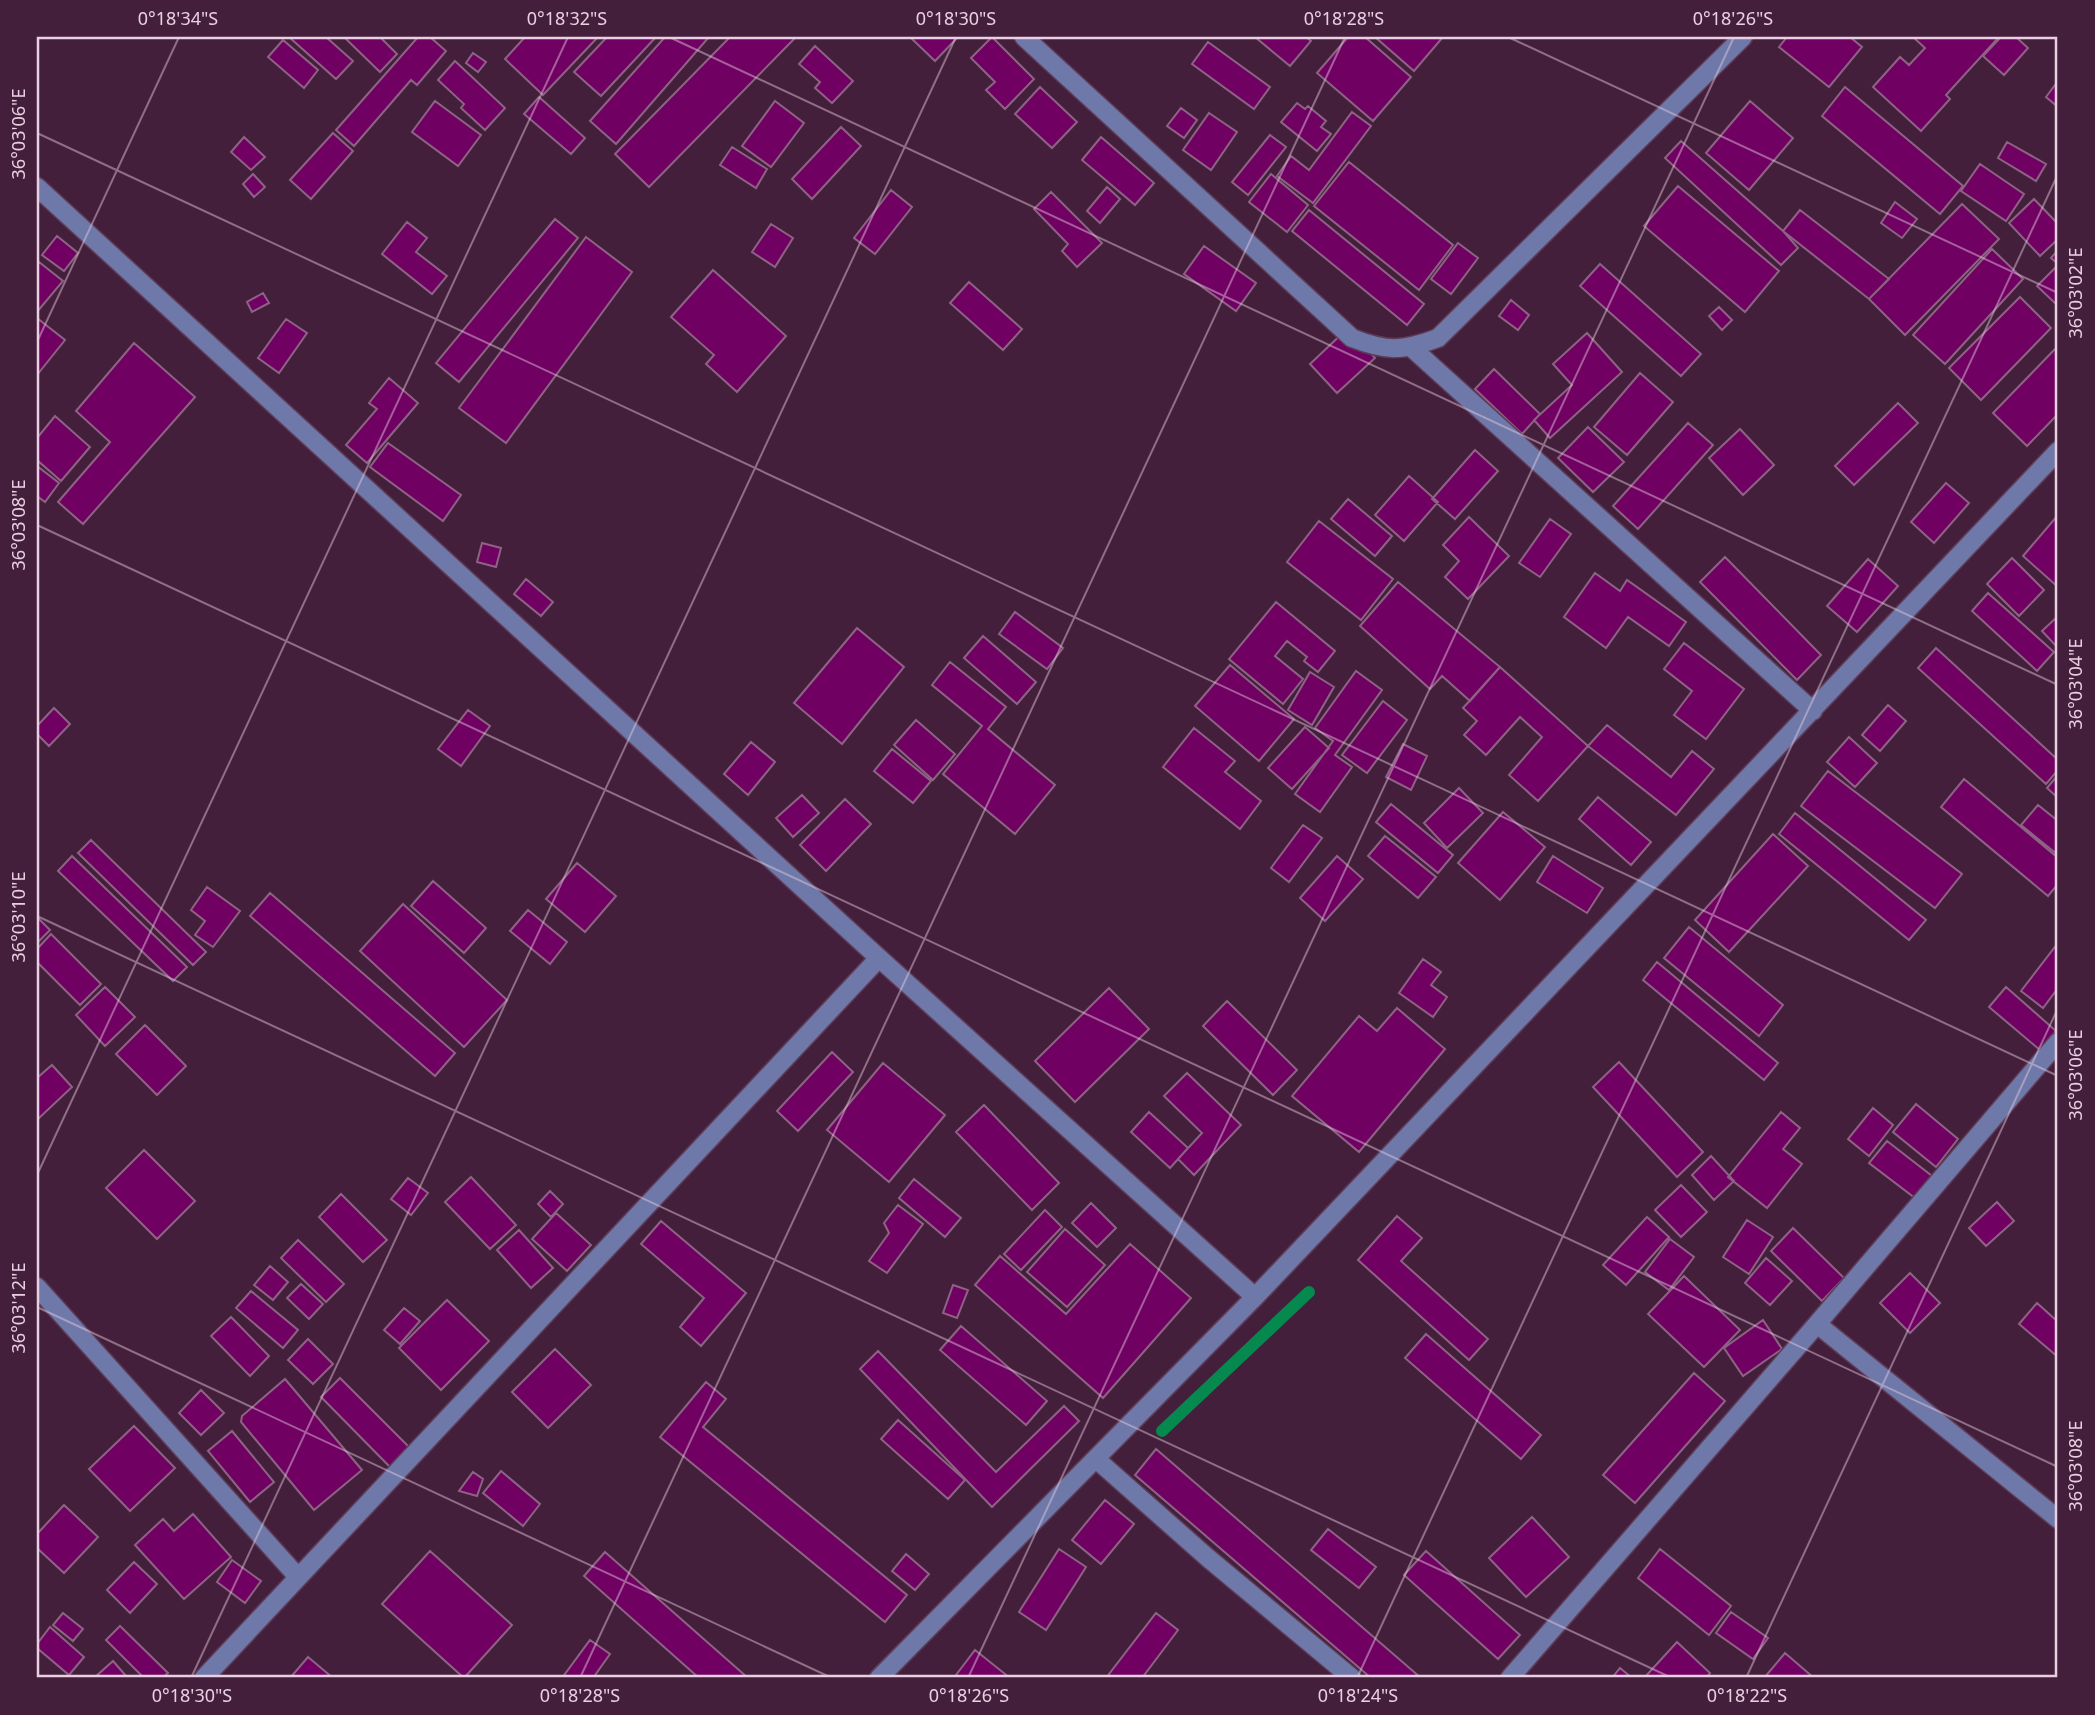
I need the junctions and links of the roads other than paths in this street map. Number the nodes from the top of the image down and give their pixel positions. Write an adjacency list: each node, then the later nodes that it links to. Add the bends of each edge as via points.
1 (1024, 37): 4 (street, via 1352,338 1376,348)
2 (1743, 37): 4 (street, via 1438,338)
3 (37, 187): 7 (street)
4 (1412, 348): 6 (street)
5 (2058, 451): 6 (street)
6 (1813, 711): 10 (street)
7 (880, 958): 10 (street); 14 (street)
8 (2058, 1042): 11 (street)
9 (37, 1287): 14 (street)
10 (1255, 1297): 12 (street)
11 (1817, 1324): 13 (street); 18 (street)
12 (1096, 1459): 16 (street); 17 (street)
13 (2058, 1519)
14 (298, 1577): 15 (street)
15 (204, 1678)
16 (879, 1678)
17 (1352, 1678)
18 (1510, 1678)

